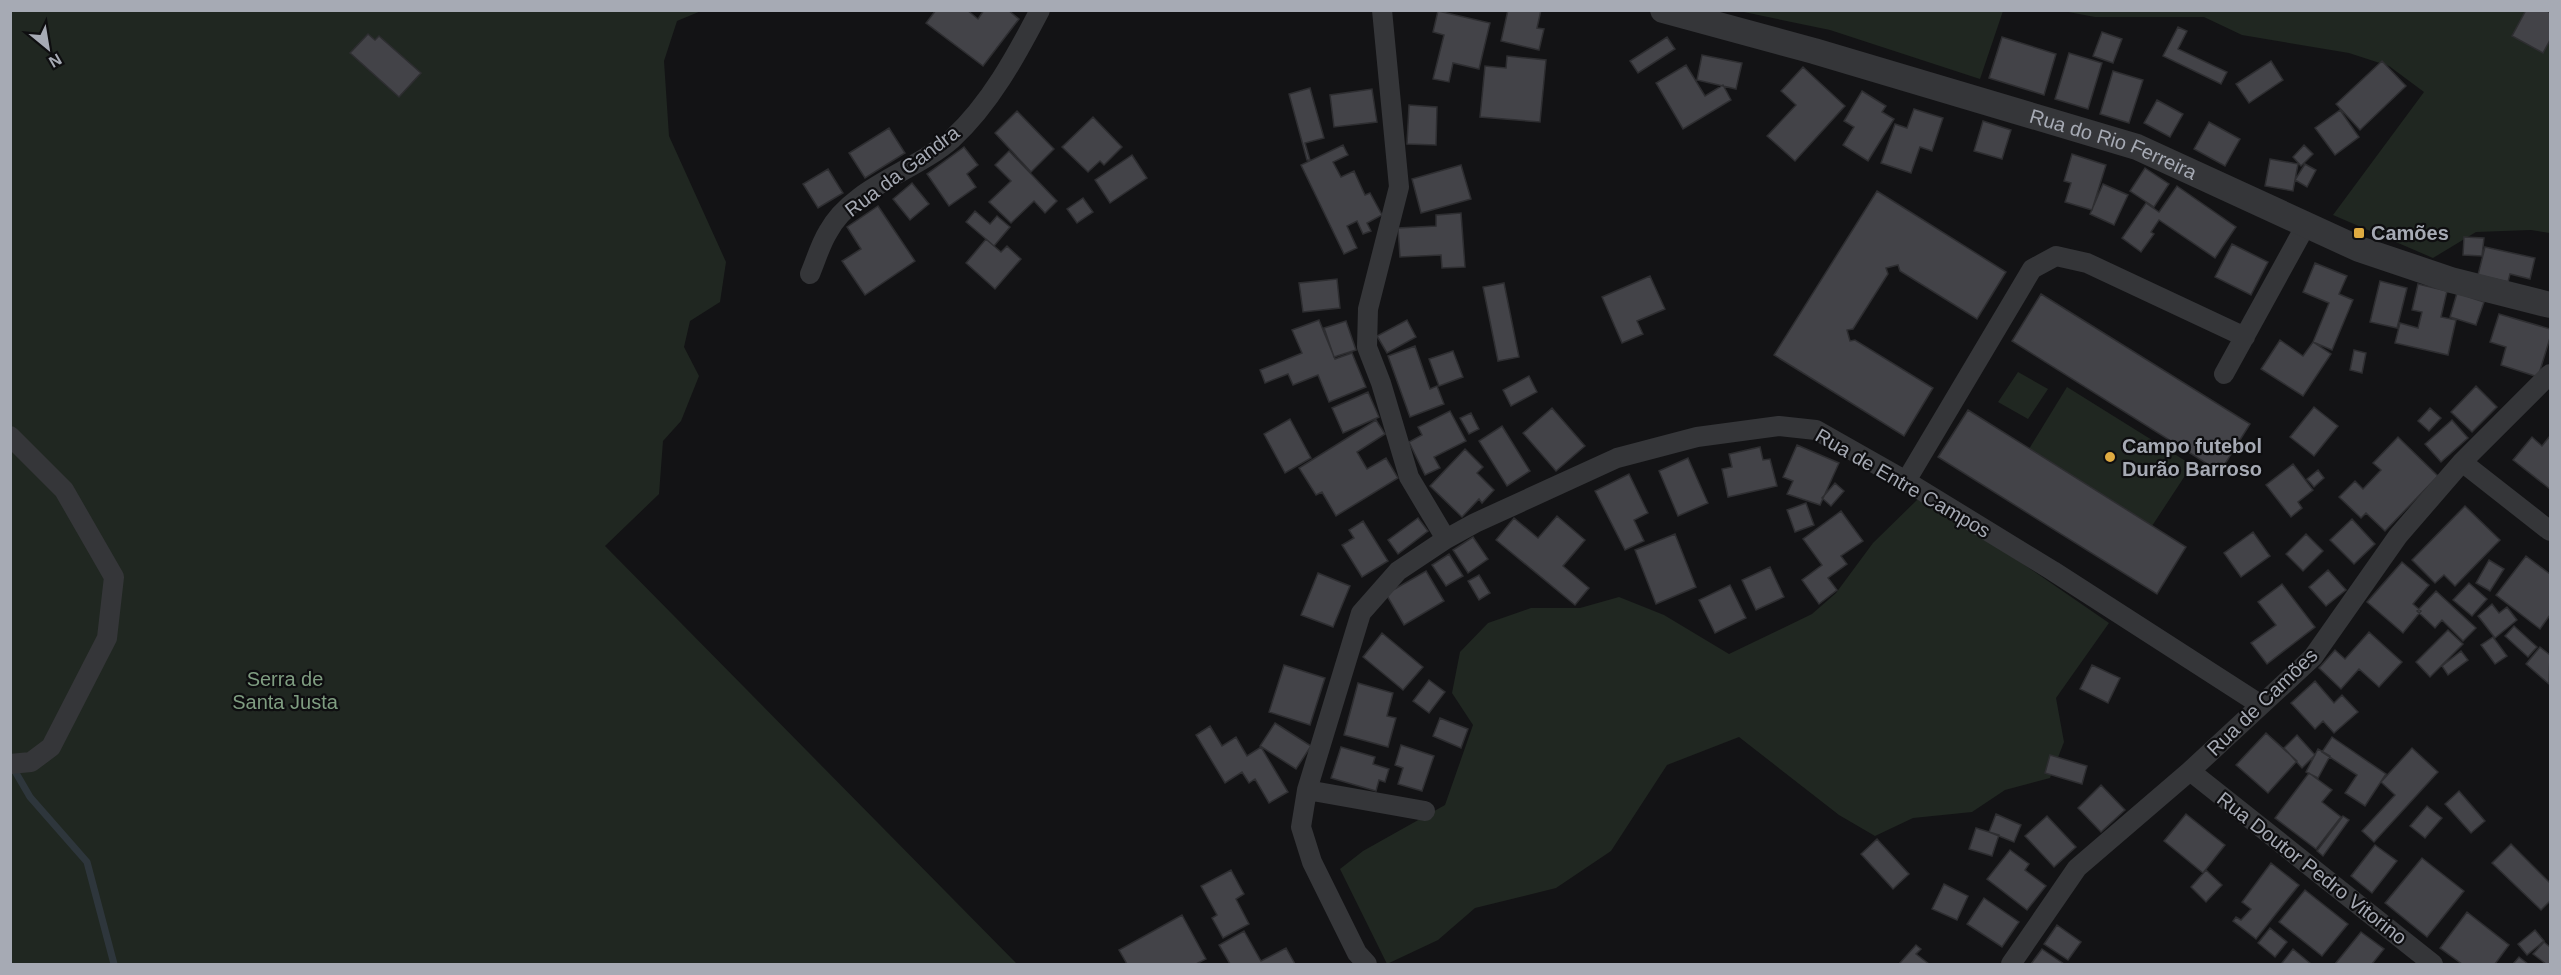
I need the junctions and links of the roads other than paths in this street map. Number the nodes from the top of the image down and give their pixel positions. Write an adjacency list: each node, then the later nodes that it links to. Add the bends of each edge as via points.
1 (1040, 10): 5 (street, Rua da Gandra, via 987,99 951,140 852,203 828,231)
2 (1382, 10): 14 (street, via 1399,187 1368,309 1367,347 1409,477)
3 (1663, 10): 4 (street, Rua do Rio Ferreira, via 2137,147)
4 (2306, 225): 6 (street, Rua do Rio Ferreira, via 2359,249 2451,280); 7 (street)
5 (810, 274)
6 (2550, 305)
7 (2245, 337): 8 (street); 12 (street, via 2087,263 2056,256 2032,269)
8 (2224, 374)
9 (2550, 374): 11 (street, Rua de Camões)
10 (10, 436): 16 (street, via 64,490 114,577 107,638 51,747 31,762)
11 (2462, 462): 13 (street); 15 (street, Rua de Camões, via 2398,536 2313,657)
12 (1906, 481): 14 (street, Rua de Entre Campos, via 1816,430 1779,426 1696,437 1617,458); 15 (street, Rua de Entre Campos)
13 (2550, 531)
14 (1446, 539): 18 (street, Rua de Entre Campos, via 1398,571 1361,613)
15 (2261, 705): 17 (street, Rua de Camões)
16 (10, 764)
17 (2190, 771): 21 (street, Rua de Camões, via 2077,868); 22 (street, Rua Doutor Pedro Vitorino)
18 (1307, 790): 19 (street); 20 (street, Rua de Entre Campos, via 1301,827 1312,862 1357,953)
19 (1425, 811)
20 (1367, 964)
21 (2011, 964)
22 (2433, 964)

